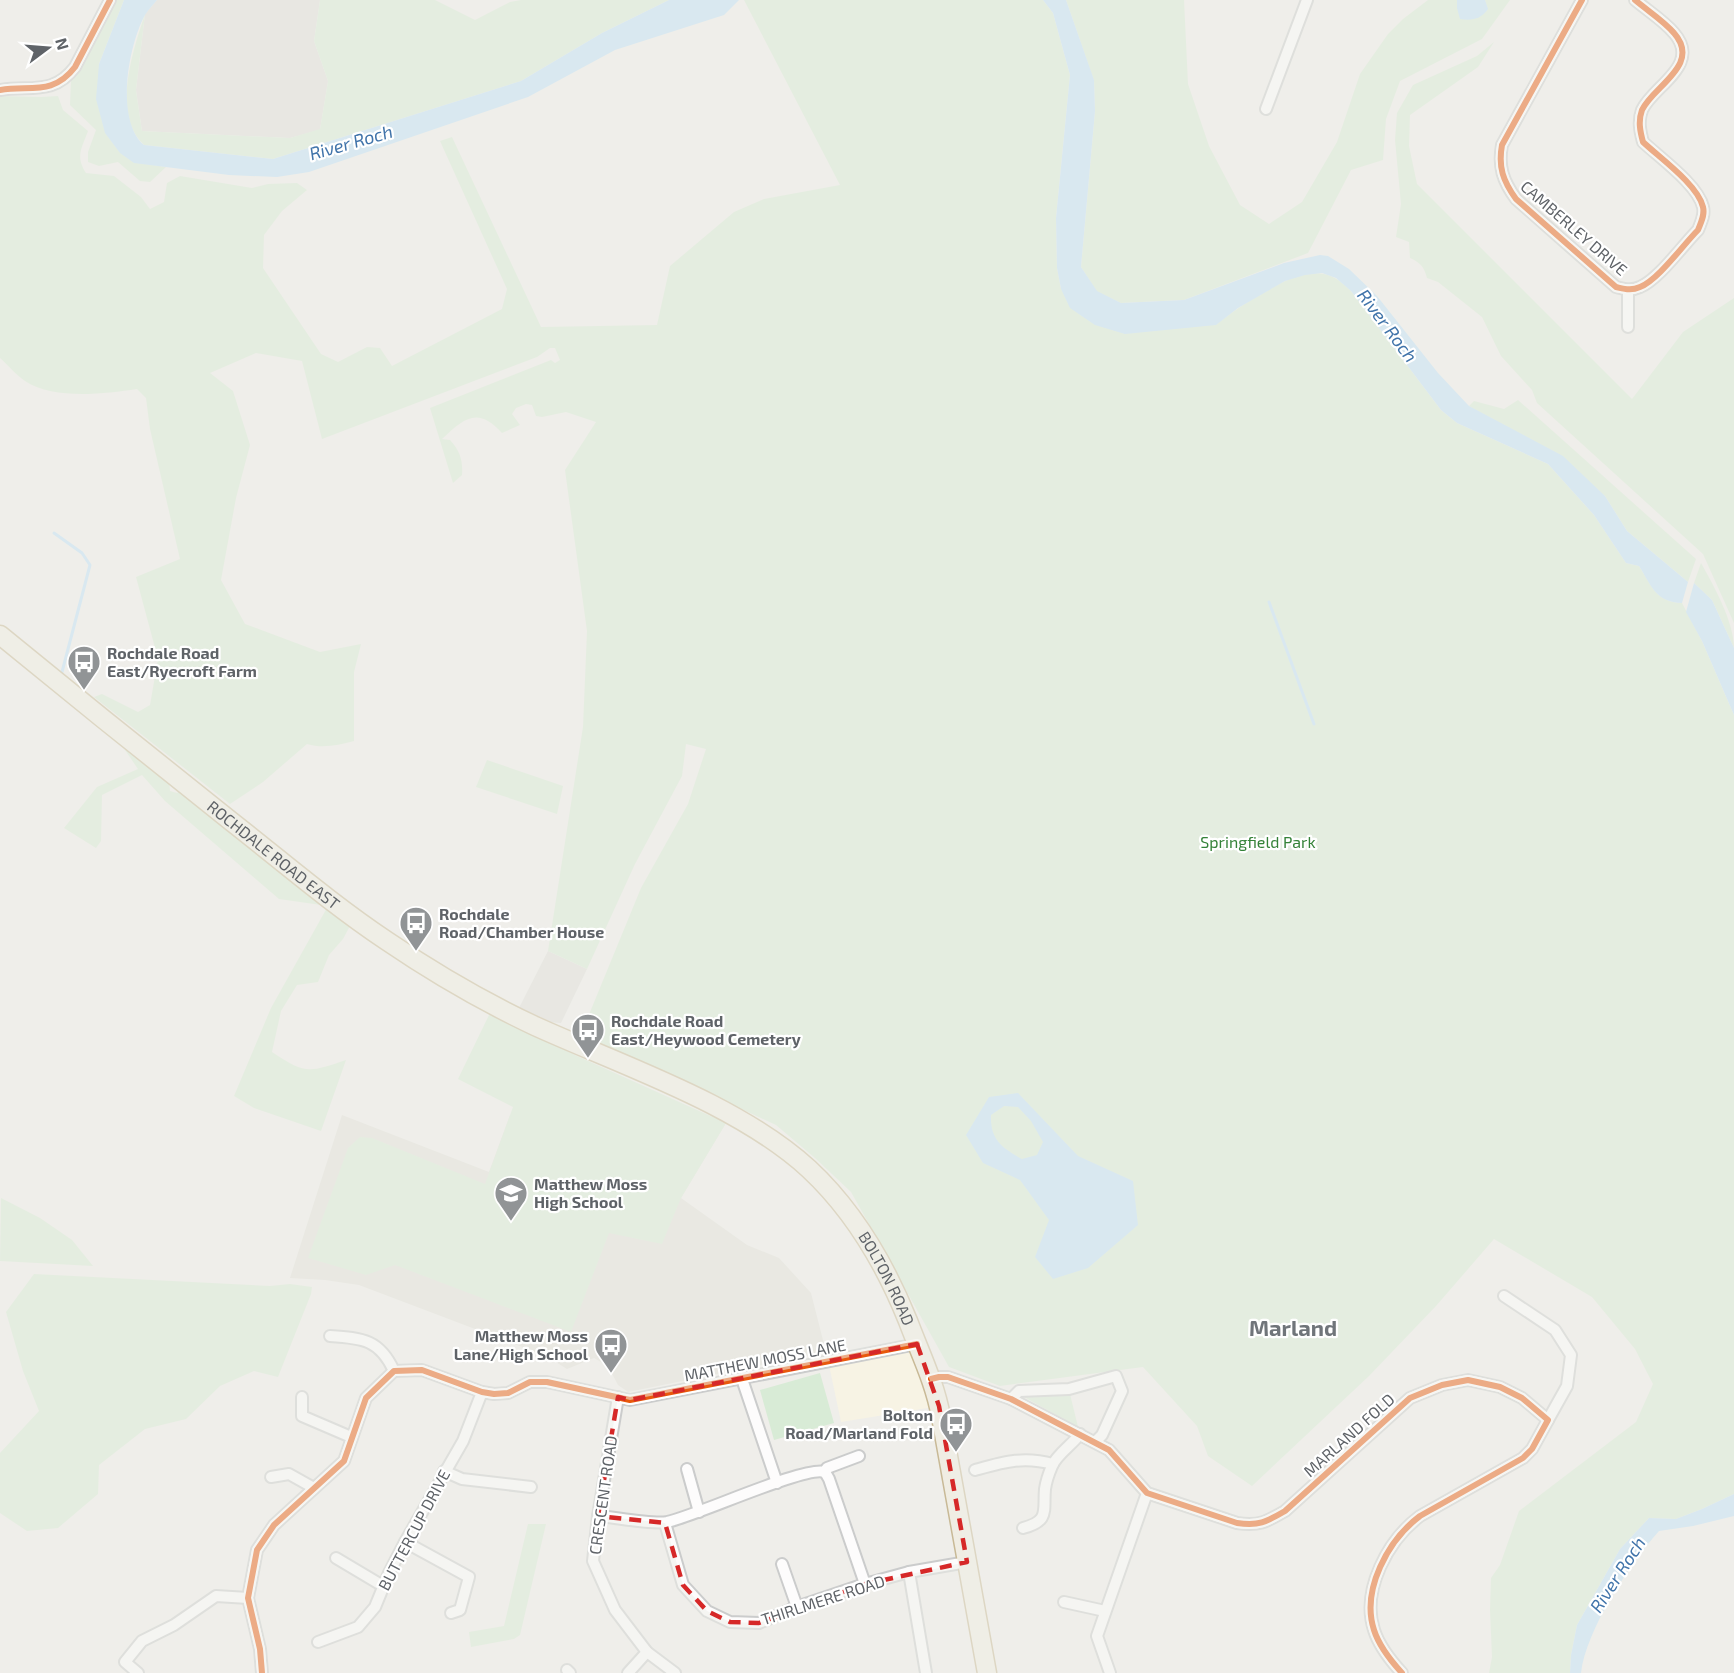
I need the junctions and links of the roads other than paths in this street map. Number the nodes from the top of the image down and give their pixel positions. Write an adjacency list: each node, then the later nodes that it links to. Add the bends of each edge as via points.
1 (110, 0): 5 (street, via 67,76 47,87)
2 (1307, 0): 6 (street)
3 (1582, 0): 7 (street, CAMBERLEY DRIVE, via 1502,145 1501,172 1516,199 1616,287)
4 (1635, 0): 7 (street, CAMBERLEY DRIVE, via 1675,33 1682,53 1677,70 1643,108 1643,142 1694,190 1704,210 1698,230 1650,282)
5 (0, 90)
6 (1266, 109)
7 (1628, 290): 8 (street)
8 (1628, 328)
9 (0, 635): 10 (highway, ROCHDALE ROAD EAST, via 315,889 379,935 498,1008)
10 (569, 1040): 13 (highway, BOLTON ROAD, via 734,1117 807,1167 859,1226 898,1298)
11 (1504, 1296): 21 (street, via 1555,1330 1571,1355 1567,1386)
12 (330, 1336): 14 (street, via 350,1337 378,1346)
13 (917, 1344): 15 (street, MATTHEW MOSS LANE); 16 (highway, BOLTON ROAD)
14 (394, 1371): 17 (street, via 422,1370); 23 (street, via 366,1398)
15 (742, 1379): 19 (street, MATTHEW MOSS LANE, via 630,1400); 32 (street)
16 (931, 1379): 20 (street, via 948,1377); 42 (highway, BOLTON ROAD)
17 (482, 1392): 19 (street, MATTHEW MOSS LANE, via 508,1393 530,1383 547,1382); 29 (street, BUTTERCUP DRIVE, via 463,1441)
18 (302, 1397): 23 (street, via 302,1416)
19 (618, 1397): 37 (street, CRESCENT ROAD)
20 (1011, 1399): 22 (street); 24 (street, via 1019,1391 1069,1389 1116,1376 1122,1391 1102,1436)
21 (1548, 1420): 35 (street, MARLAND FOLD, via 1522,1398 1500,1387 1468,1380 1454,1382 1410,1398 1285,1510 1263,1523 1237,1523); 61 (street, via 1523,1458 1420,1516 1392,1547 1377,1575 1371,1620 1380,1643)
22 (1080, 1434): 24 (street); 26 (street)
23 (351, 1437): 34 (street, via 344,1461)
24 (1095, 1442): 35 (street, via 1109,1450)
25 (859, 1456): 30 (street)
26 (1053, 1464): 28 (street, via 1020,1459); 39 (street, via 1045,1488 1046,1507 1042,1518)
27 (687, 1469): 36 (street)
28 (975, 1470)
29 (444, 1471): 33 (street, via 462,1479); 40 (street, BUTTERCUP DRIVE)
30 (825, 1472): 32 (street); 45 (street)
31 (271, 1477): 34 (street, via 289,1474)
32 (777, 1483): 36 (street)
33 (531, 1487)
34 (314, 1488): 47 (street, via 274,1525 257,1550)
35 (1147, 1493): 50 (street)
36 (699, 1512): 38 (street)
37 (598, 1516): 38 (street); 53 (street, CRESCENT ROAD, via 593,1561 615,1610)
38 (665, 1523): 49 (street, THIRLMERE ROAD, via 683,1585 707,1611 730,1622 759,1623)
39 (1030, 1528)
40 (405, 1542): 46 (street, BUTTERCUP DRIVE); 51 (street, via 469,1577 460,1610)
41 (336, 1558): 46 (street)
42 (967, 1562): 44 (street, THIRLMERE ROAD); 59 (highway, BOLTON ROAD)
43 (782, 1564): 49 (street)
44 (909, 1572): 45 (street, THIRLMERE ROAD); 58 (street)
45 (865, 1584): 49 (street, THIRLMERE ROAD)
46 (383, 1586): 52 (street, BUTTERCUP DRIVE, via 375,1606 357,1627)
47 (248, 1598): 54 (street, via 216,1596 142,1641 125,1662); 55 (street)
48 (1064, 1602): 50 (street)
49 (797, 1607)
50 (1105, 1611): 60 (street, via 1096,1636)
51 (451, 1612)
52 (318, 1642)
53 (647, 1652): 56 (street); 57 (street, CRESCENT ROAD)
54 (138, 1673)
55 (262, 1673)
56 (628, 1673)
57 (675, 1673)
58 (926, 1673)
59 (987, 1673)
60 (1110, 1673)
61 (1402, 1673)

